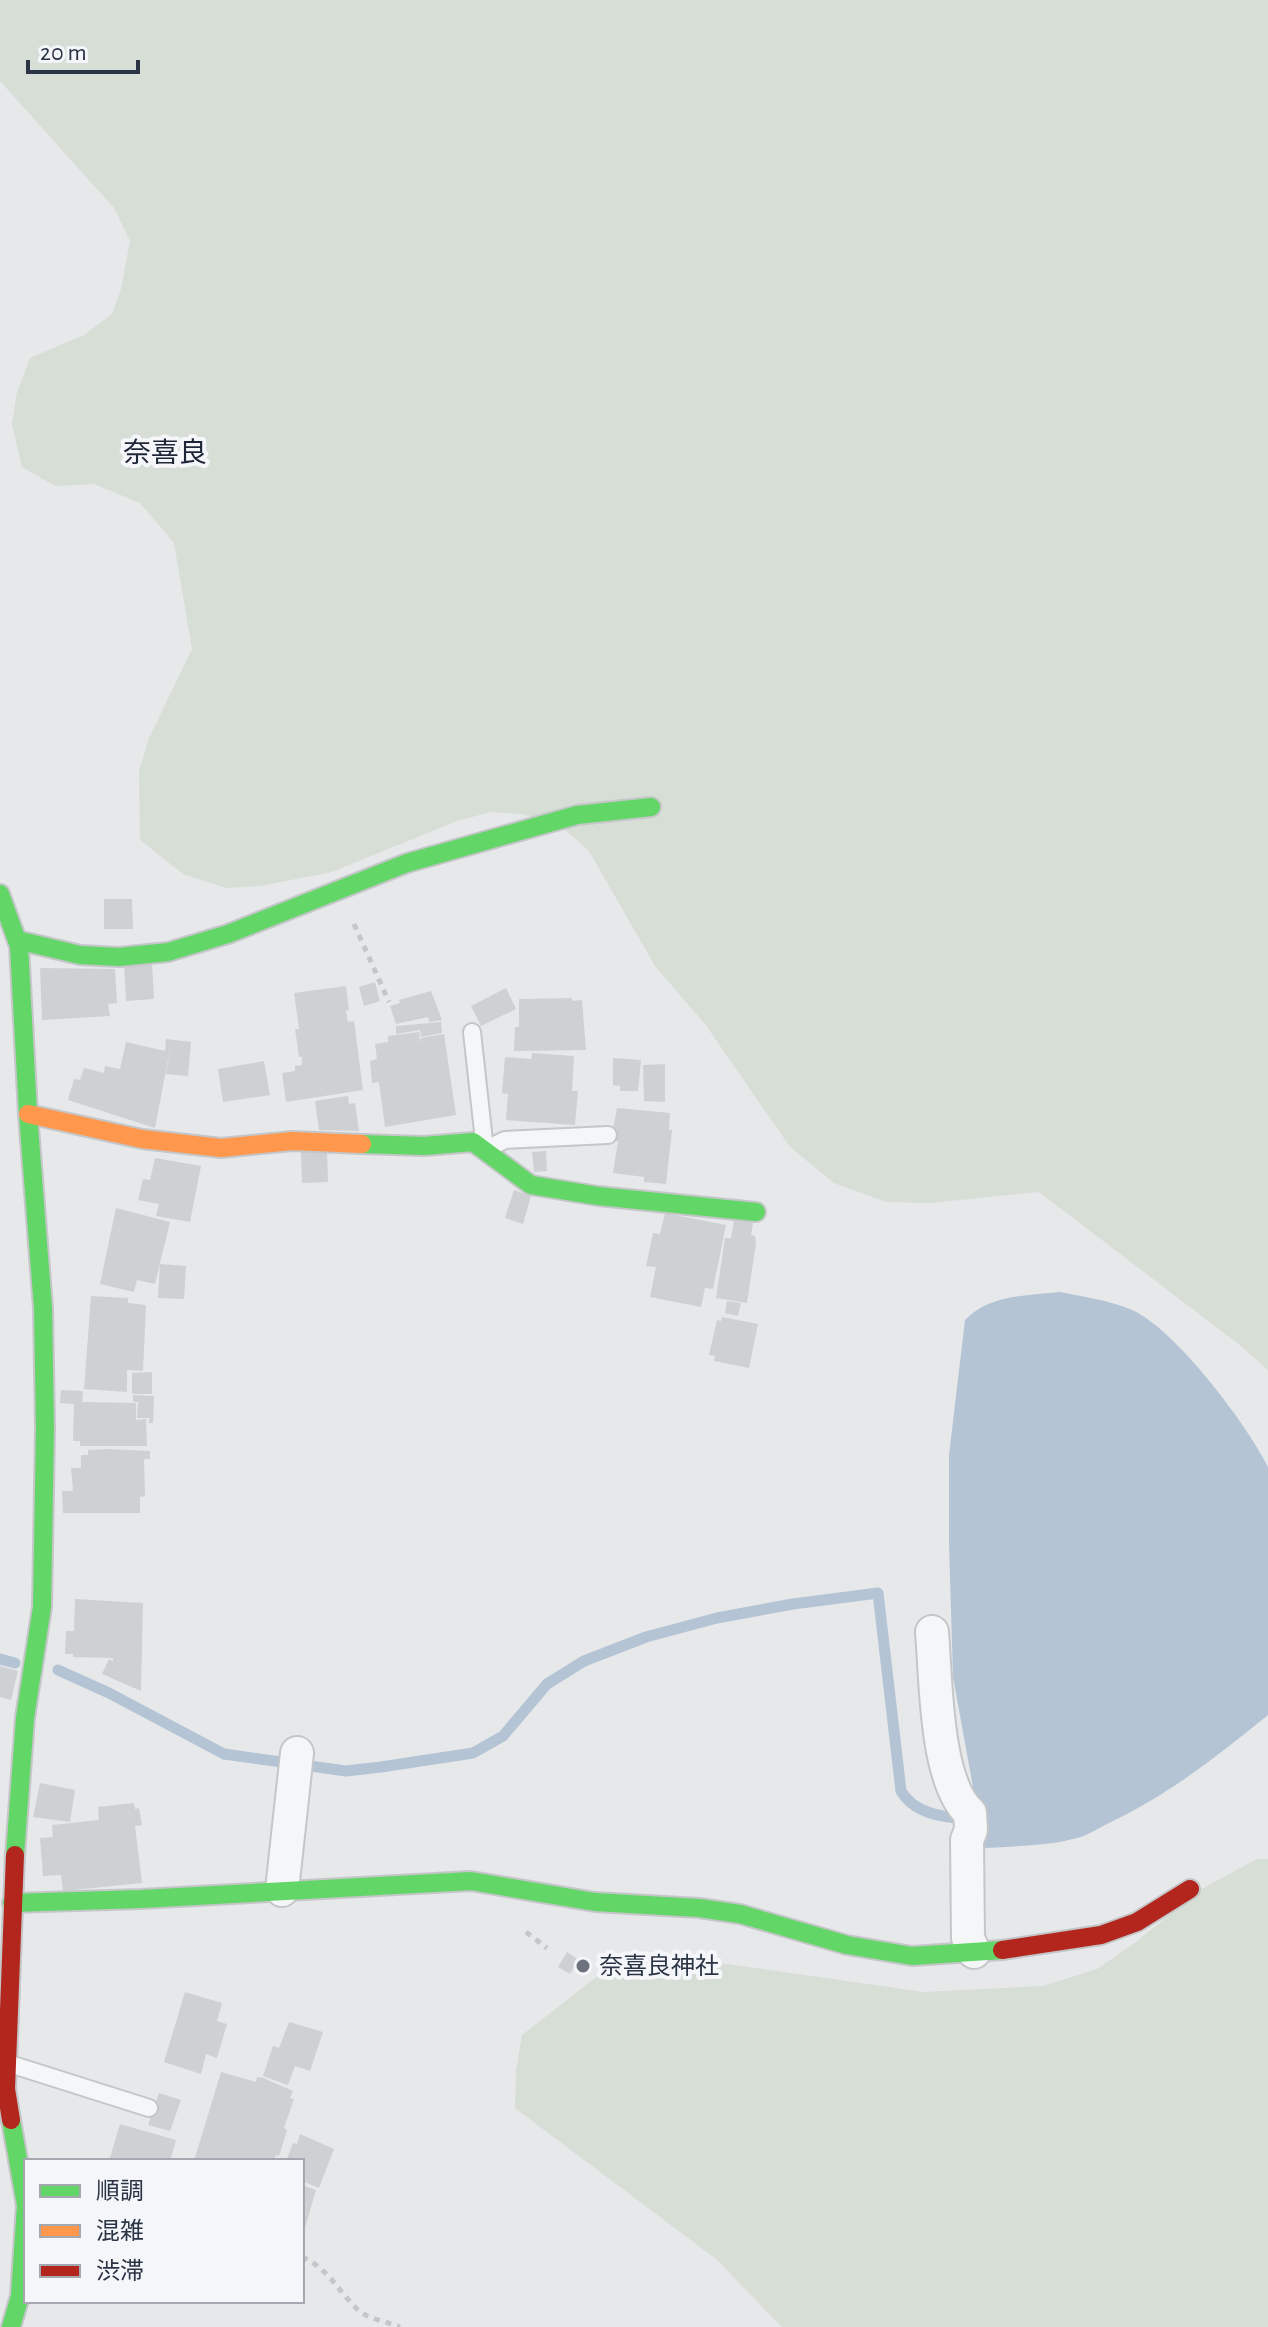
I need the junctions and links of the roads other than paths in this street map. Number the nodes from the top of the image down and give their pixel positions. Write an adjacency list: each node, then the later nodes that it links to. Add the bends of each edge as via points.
1 (651, 807): 2 (street, via 577,815 407,863 228,934 168,952 80,955)
2 (6, 915): 4 (street)
3 (472, 1032): 6 (lane)
4 (28, 1114): 6 (street, via 142,1139 221,1148 292,1141 424,1146 473,1142); 10 (street, via 43,1308 43,1578)
5 (608, 1135): 6 (lane, via 505,1140)
6 (485, 1150): 7 (street, via 531,1185)
7 (756, 1212)
8 (932, 1632): 13 (street, via 945,1766 970,1821 968,1938)
9 (297, 1753): 12 (street)
10 (9, 1884): 12 (street, via 168,1898); 14 (street)
11 (1190, 1889): 13 (street, via 1137,1922 1101,1935)
12 (282, 1890): 13 (street, via 471,1881 595,1902 740,1914 847,1945 912,1956)
13 (974, 1952)
14 (7, 2063): 15 (lane); 16 (street, via 6,2089)
15 (149, 2108)
16 (24, 2193)
17 (24, 2216): 18 (street, via 17,2254 20,2296)
18 (11, 2327)

